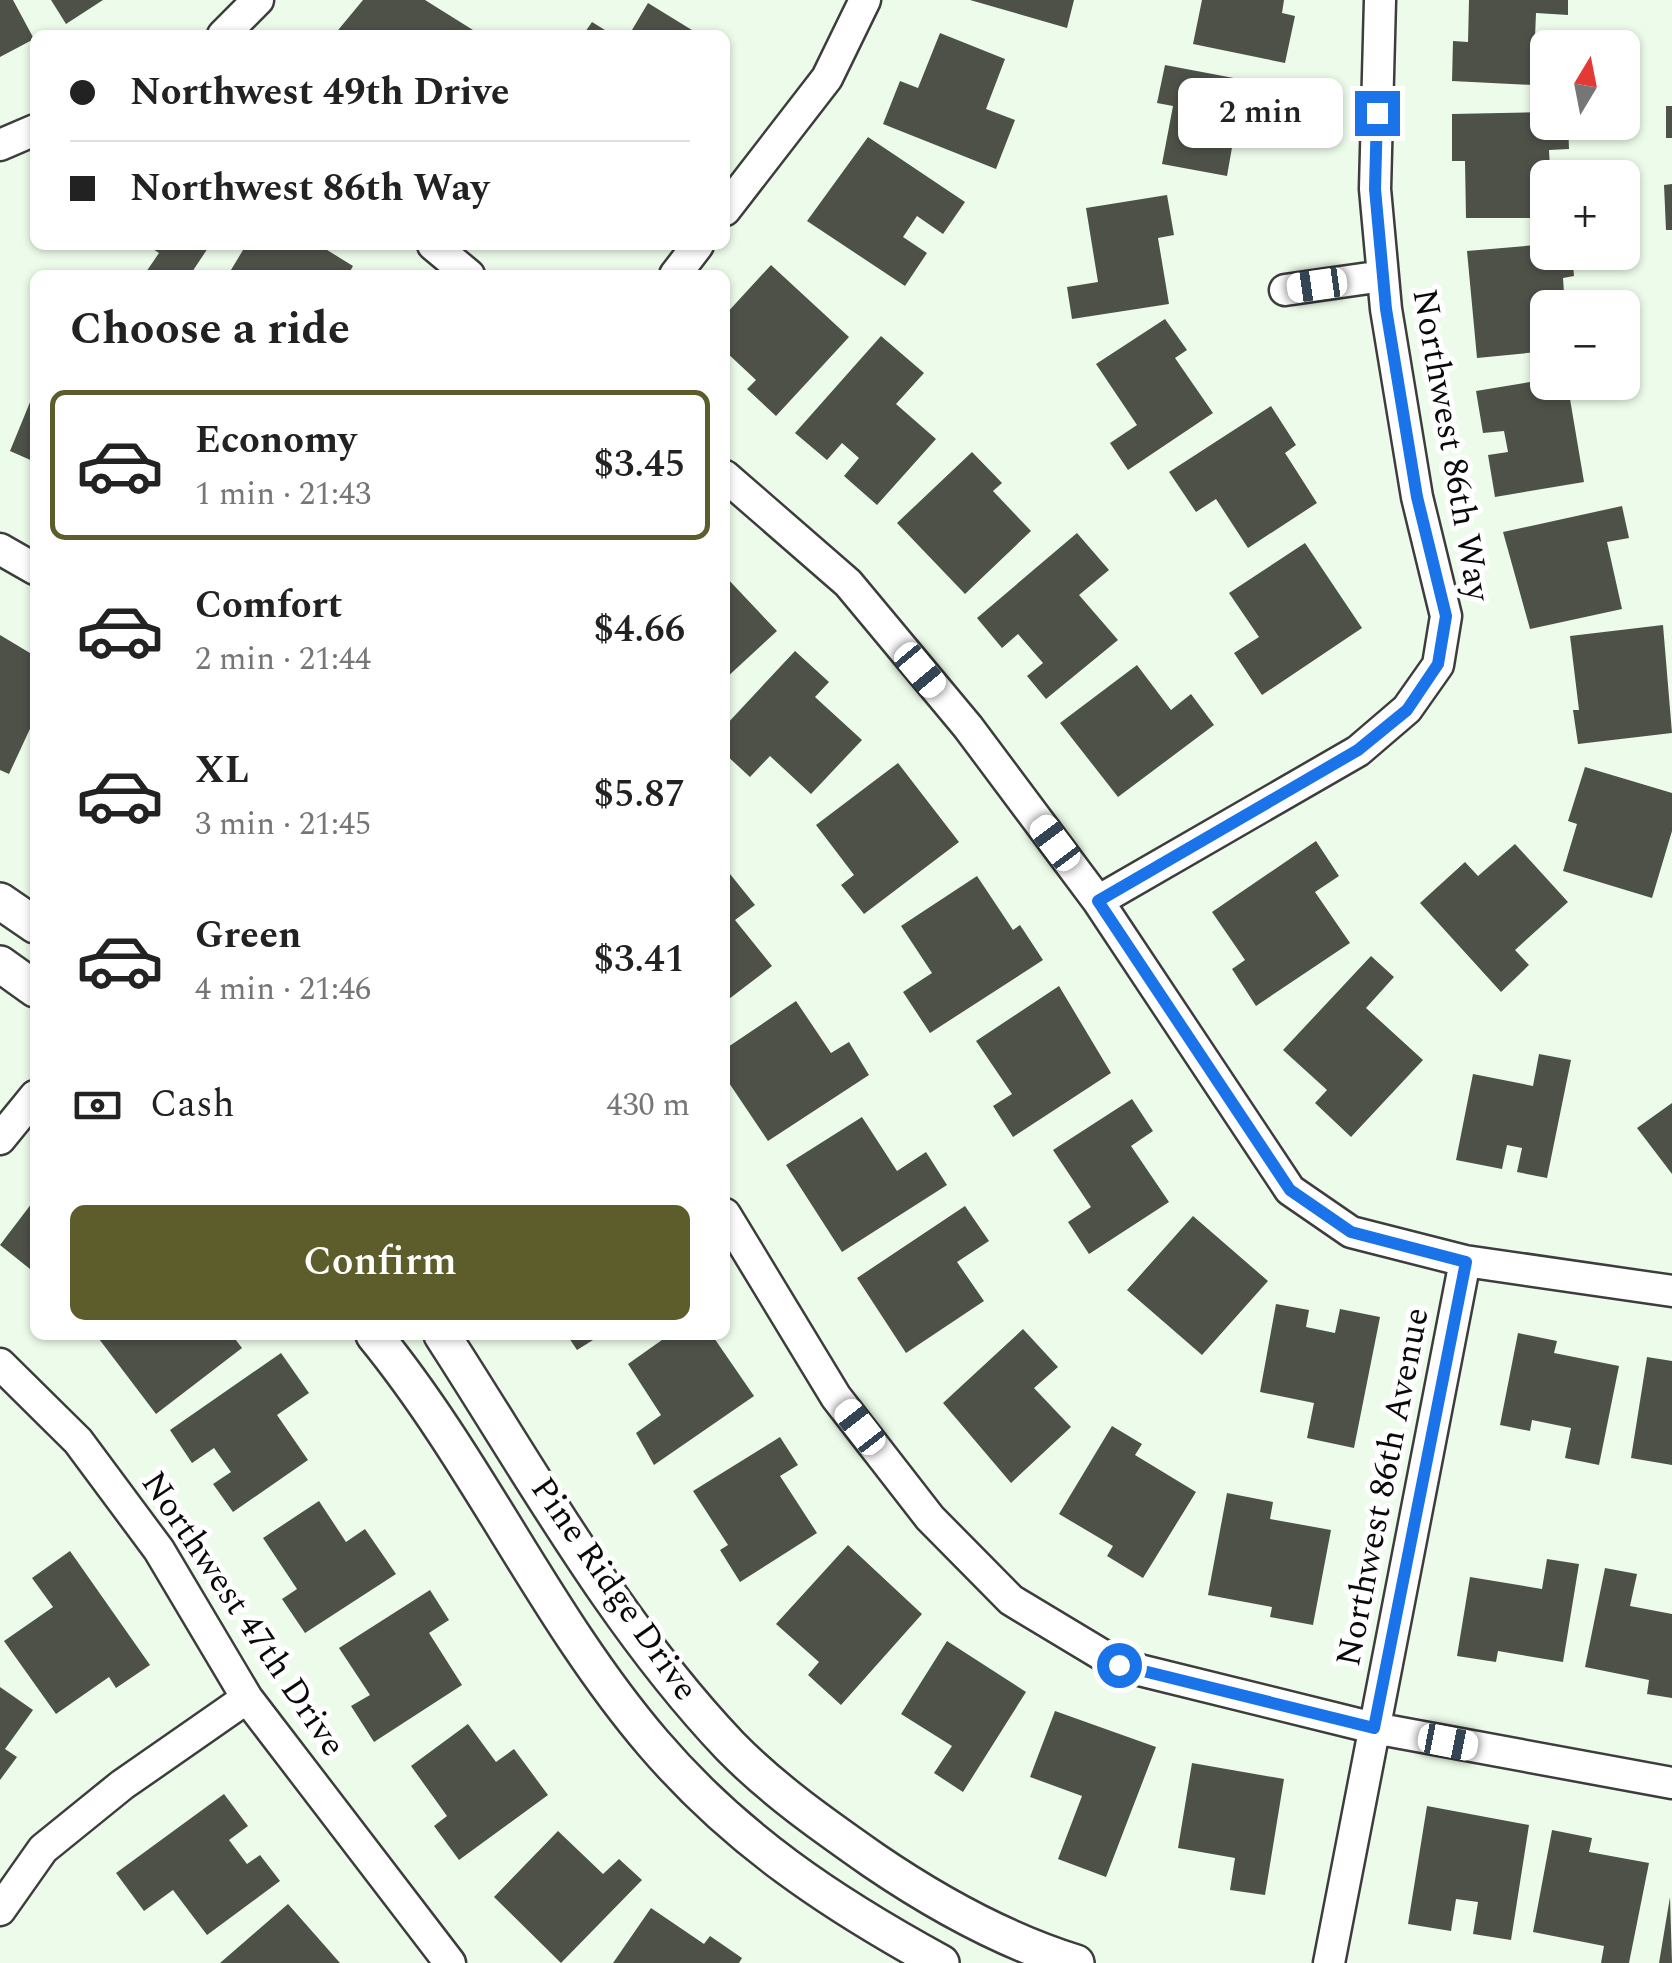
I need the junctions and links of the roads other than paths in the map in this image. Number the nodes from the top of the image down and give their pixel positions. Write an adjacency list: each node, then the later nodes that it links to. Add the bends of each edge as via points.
1 (258, 0): 4 (street)
2 (865, 0): 7 (street, via 827,78)
3 (1380, 0): 12 (street, Northwest 86th Way, via 1375,189)
4 (228, 30)
5 (30, 132): 6 (street)
6 (0, 145)
7 (730, 204)
8 (439, 250): 10 (street)
9 (694, 250): 11 (street)
10 (463, 270)
11 (679, 270)
12 (1382, 276): 13 (street); 18 (street, Northwest 86th Way, via 1417,497 1446,616 1438,664 1407,710 1358,750)
13 (1284, 290)
14 (730, 480): 18 (street, via 848,583 968,727)
15 (0, 549): 16 (street)
16 (30, 567)
17 (0, 901): 19 (street)
18 (1098, 901): 25 (street, via 1290,1190 1351,1232)
19 (30, 921)
20 (0, 964): 21 (street)
21 (30, 985)
22 (30, 1102): 23 (street)
23 (0, 1139)
24 (730, 1222): 31 (street, via 836,1397 930,1518 1011,1600 1119,1665)
25 (1466, 1262): 26 (street); 31 (street, Northwest 86th Avenue)
26 (1672, 1291)
27 (377, 1340): 35 (street, Pine Ridge Drive, via 653,1743 719,1812 804,1884)
28 (445, 1340): 36 (street, Pine Ridge Drive, via 633,1629 732,1748 800,1809 906,1883 974,1922)
29 (0, 1364): 30 (street, Northwest 47th Drive, via 78,1440 160,1550)
30 (248, 1698): 33 (street, via 43,1849); 34 (street, Northwest 47th Drive)
31 (1374, 1728): 32 (street); 37 (street, Northwest 86th Avenue)
32 (1672, 1782)
33 (0, 1910)
34 (450, 1963)
35 (942, 1963)
36 (1076, 1963)
37 (1329, 1963)

